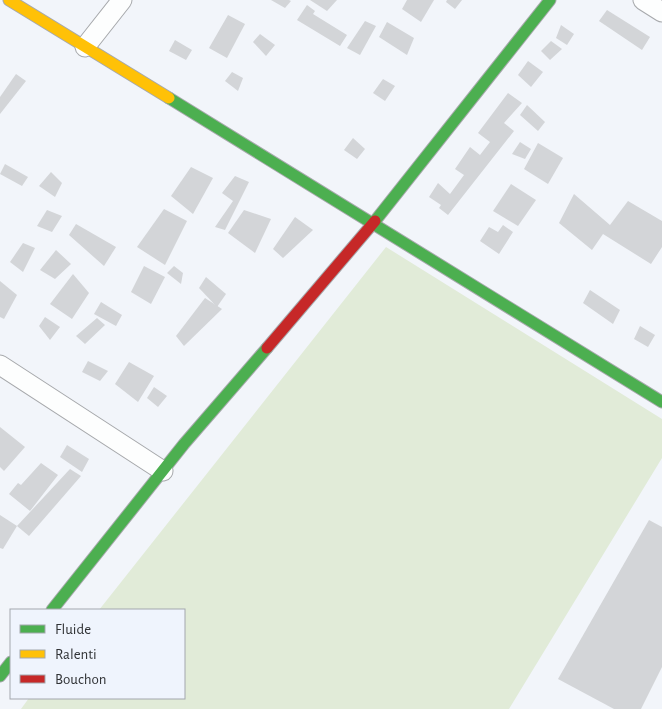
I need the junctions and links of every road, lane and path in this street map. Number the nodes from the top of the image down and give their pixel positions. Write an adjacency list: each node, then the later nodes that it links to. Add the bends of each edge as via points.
1 (9, 0): 6 (main road)
2 (122, 0): 6 (street)
3 (550, 0): 7 (main road)
4 (643, 0): 5 (street)
5 (662, 12)
6 (85, 47): 7 (main road)
7 (373, 223): 9 (main road); 10 (main road)
8 (0, 365): 10 (street)
9 (662, 402)
10 (163, 471): 11 (main road)
11 (53, 609)
12 (10, 663): 13 (main road)
13 (0, 676)

